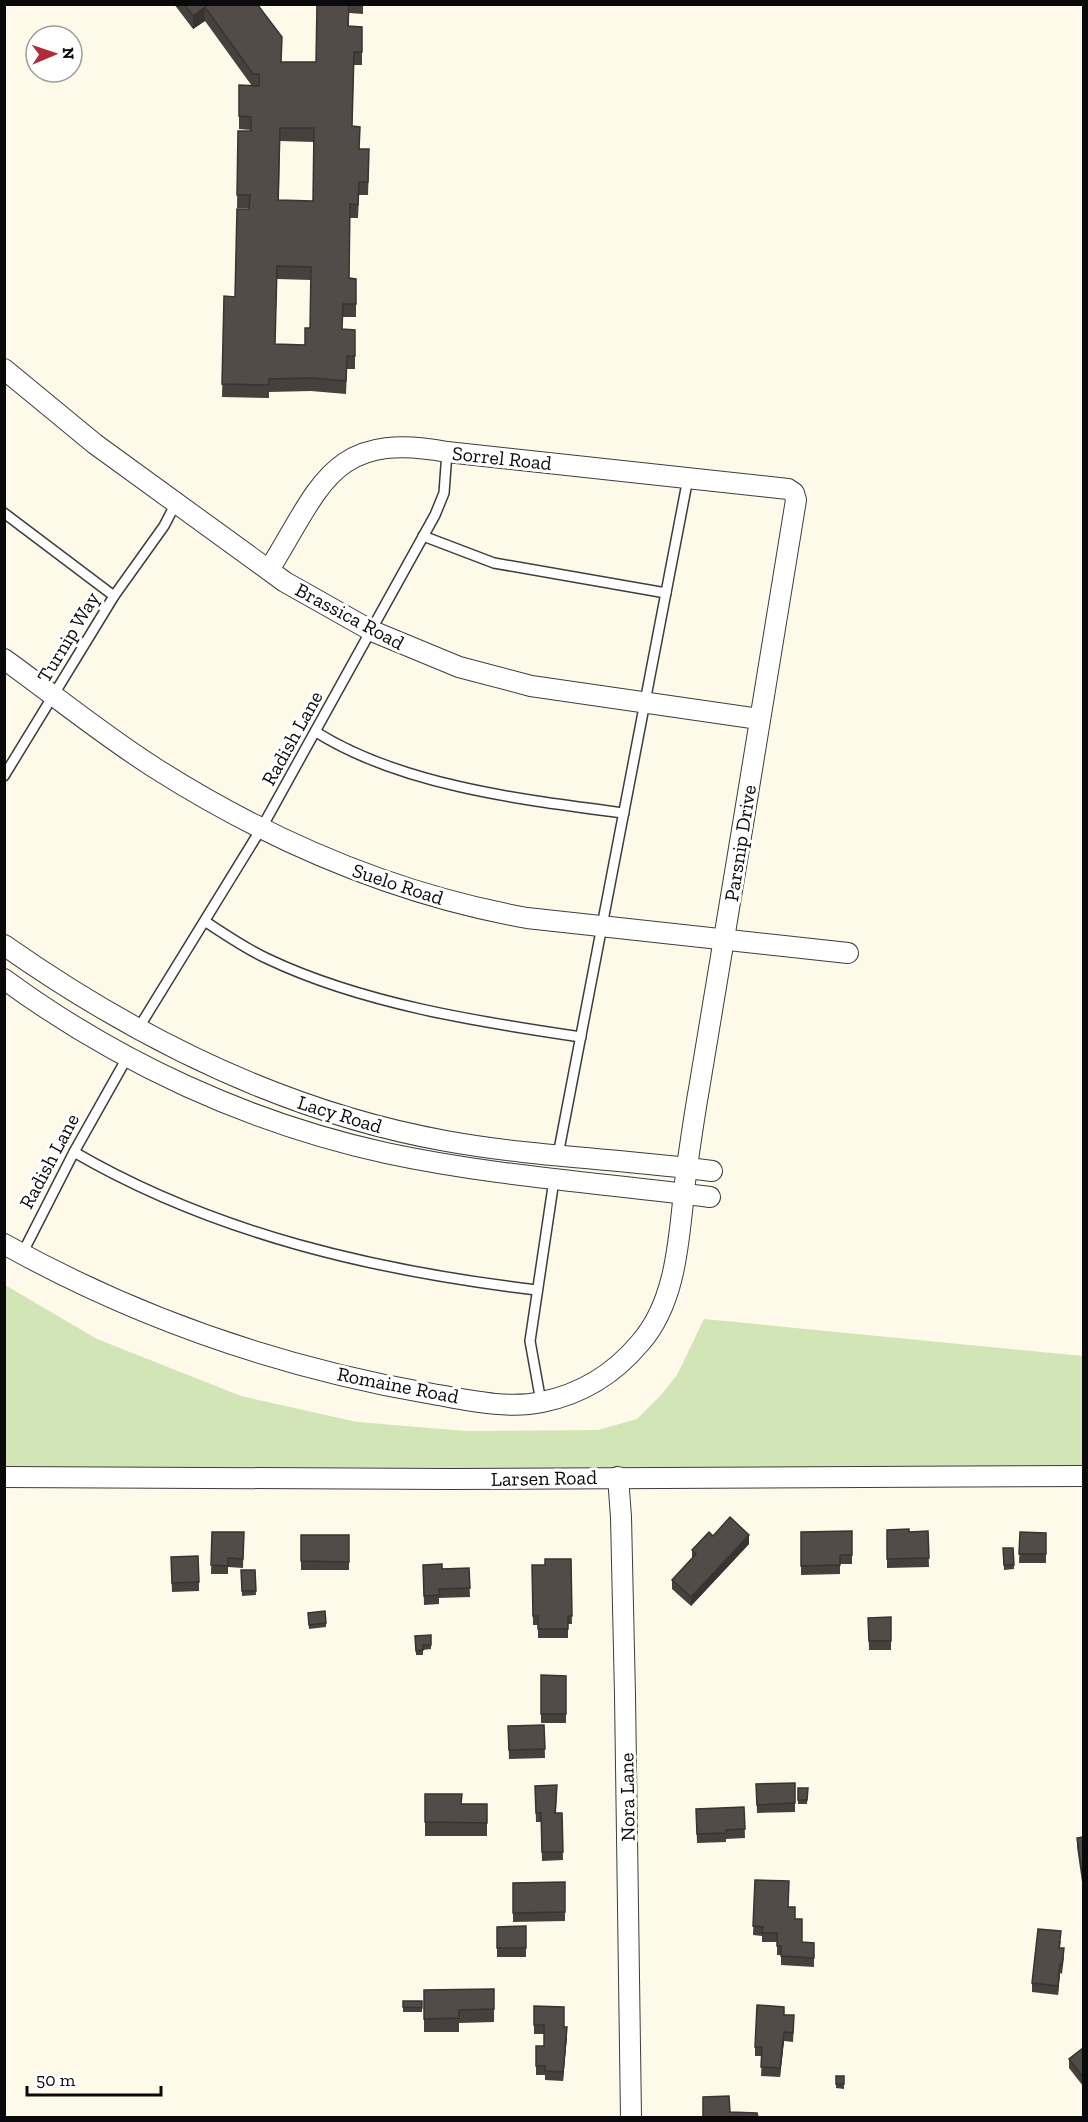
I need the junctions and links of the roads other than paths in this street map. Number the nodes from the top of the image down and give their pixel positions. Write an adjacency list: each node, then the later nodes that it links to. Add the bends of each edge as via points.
1 (4, 369): 5 (street, Brassica Road, via 95,444)
2 (447, 452): 3 (street, Sorrel Road); 7 (lane, Radish Lane, via 444,493); 8 (street, Sorrel Road, via 388,446 354,455 319,486)
3 (688, 478): 4 (street, Sorrel Road, via 788,489); 9 (lane)
4 (794, 493): 15 (street, Parsnip Drive, via 796,500)
5 (177, 501): 8 (street, Brassica Road); 10 (lane, Turnip Way)
6 (4, 513): 10 (lane)
7 (423, 536): 9 (lane, via 494,563); 11 (lane, Radish Lane)
8 (269, 570): 11 (street, Brassica Road, via 317,602)
9 (666, 593): 14 (lane)
10 (114, 596): 13 (lane, Turnip Way)
11 (372, 631): 14 (street, Brassica Road, via 459,667 531,686); 16 (lane, Radish Lane)
12 (4, 659): 13 (street, Suelo Road)
13 (54, 694): 17 (lane, Turnip Way); 19 (street, Suelo Road, via 153,767)
14 (644, 702): 15 (street, Brassica Road); 18 (lane)
15 (759, 719): 22 (street, Parsnip Drive)
16 (316, 732): 18 (lane, via 374,760 460,786); 19 (lane, Radish Lane)
17 (4, 776)
18 (624, 813): 21 (lane)
19 (261, 830): 20 (lane, Radish Lane); 21 (street, Suelo Road, via 327,860 422,894 478,909)
20 (206, 922): 26 (lane, Radish Lane); 27 (lane, via 269,960 356,990 458,1018)
21 (602, 927): 22 (street, Suelo Road); 27 (lane)
22 (724, 938): 24 (street, Suelo Road); 31 (street, Parsnip Drive)
23 (4, 945): 26 (street, Lacy Road)
24 (848, 952)
25 (4, 978): 28 (street, Lacy Road)
26 (138, 1029): 30 (street, Lacy Road, via 214,1068 331,1113 449,1142)
27 (581, 1037): 30 (lane)
28 (128, 1056): 29 (lane, Radish Lane); 33 (street, Lacy Road, via 232,1105 357,1146)
29 (74, 1152): 37 (lane, Radish Lane); 38 (lane, via 164,1198 291,1242 405,1270)
30 (558, 1155): 31 (street, Lacy Road)
31 (687, 1168): 32 (street, Lacy Road); 34 (street, Parsnip Drive)
32 (712, 1171)
33 (554, 1180): 34 (street, Lacy Road); 38 (lane)
34 (684, 1194): 35 (street, Lacy Road); 39 (street, Romaine Road, via 671,1282 652,1329 623,1360 591,1385)
35 (710, 1197)
36 (4, 1244): 37 (street, Romaine Road)
37 (22, 1254): 39 (street, Romaine Road, via 151,1315 255,1351 415,1391 507,1404)
38 (537, 1290): 39 (lane, via 530,1349)
39 (541, 1402)
40 (1083, 1476): 42 (street, Larsen Road)
41 (4, 1477): 42 (street, Larsen Road)
42 (618, 1477): 43 (street, Nora Lane, via 626,1695)
43 (631, 2118)

